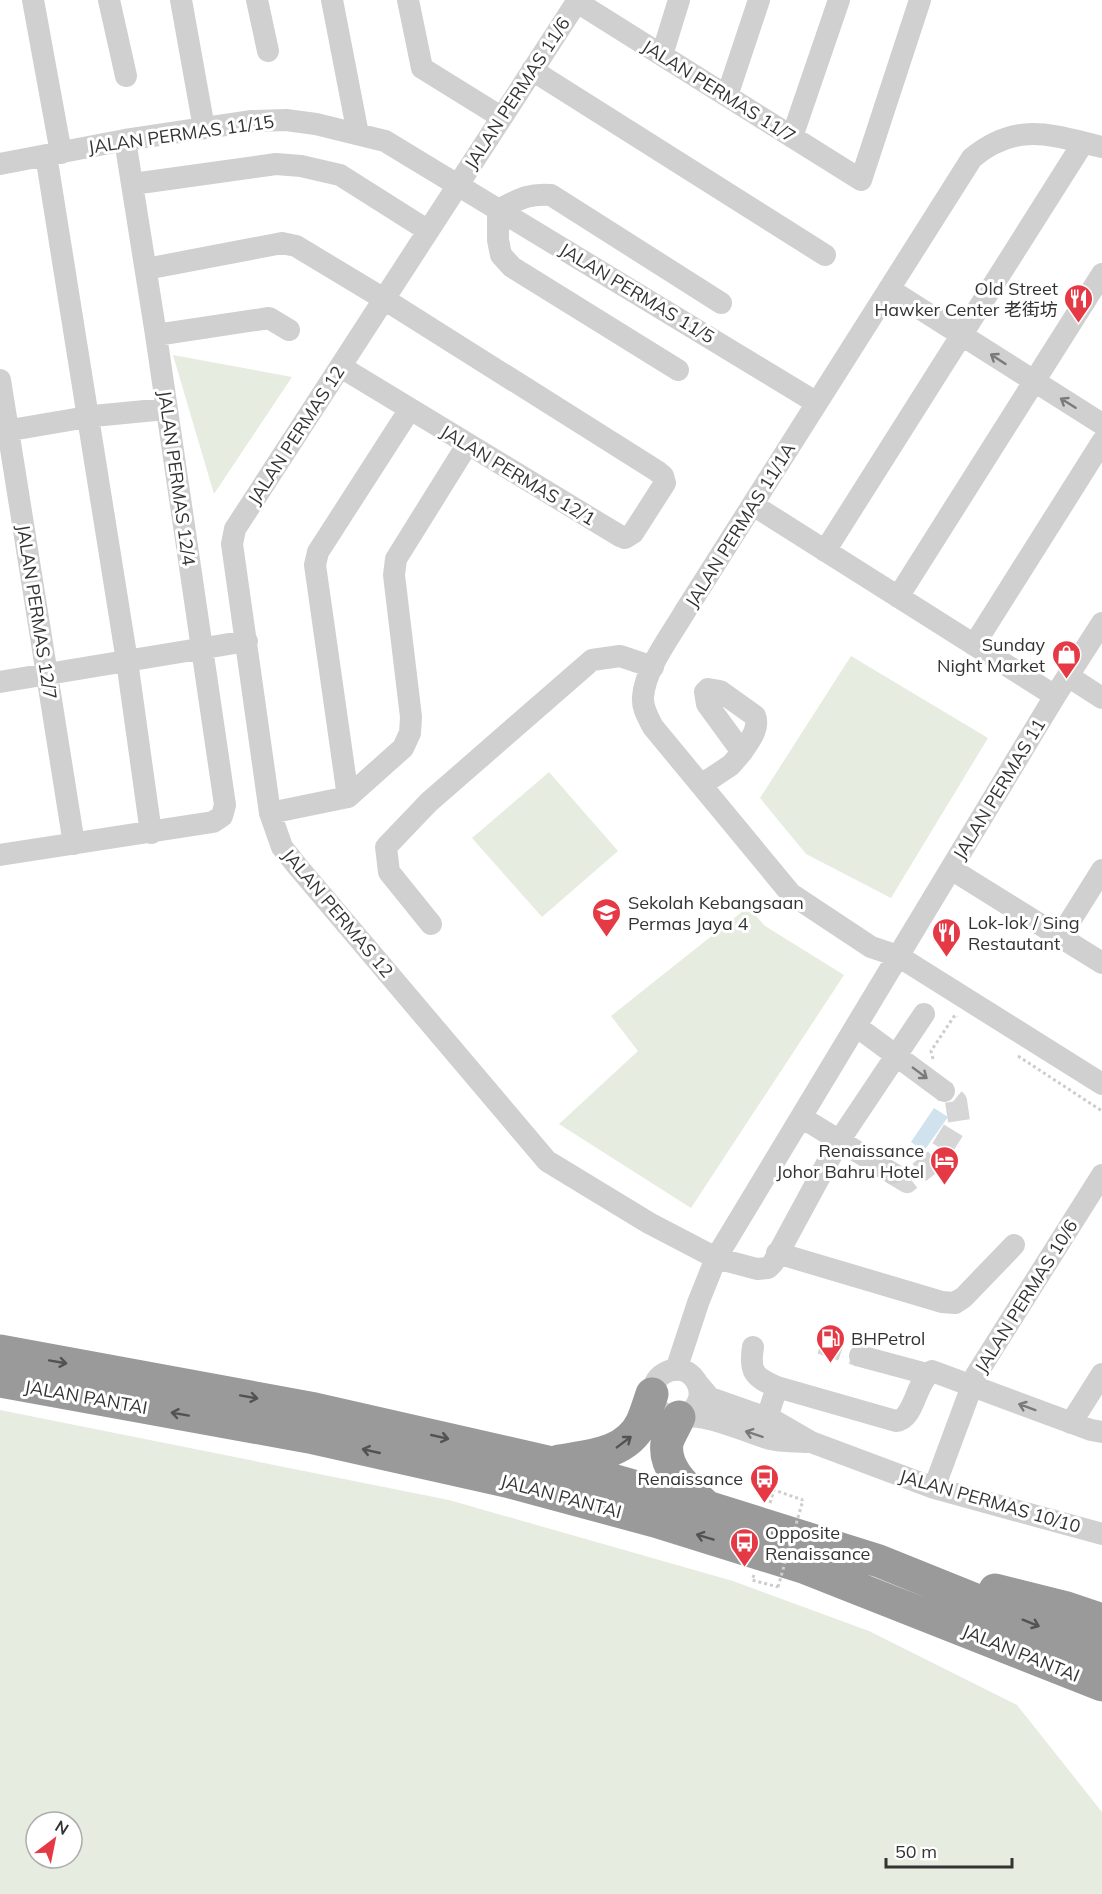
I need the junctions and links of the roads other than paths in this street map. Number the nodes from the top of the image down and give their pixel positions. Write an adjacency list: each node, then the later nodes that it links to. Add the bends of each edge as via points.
1 (33, 0): 23 (street)
2 (109, 0): 15 (street)
3 (181, 0): 18 (street)
4 (257, 0): 12 (street)
5 (332, 0): 19 (street)
6 (408, 0): 17 (street, via 422,68)
7 (679, 0): 13 (street)
8 (759, 0): 16 (street)
9 (839, 0): 20 (street)
10 (920, 0): 20 (street, JALAN PERMAS 11/7, via 861,180)
11 (577, 1): 13 (street, JALAN PERMAS 11/7); 14 (street, JALAN PERMAS 11/6)
12 (268, 51)
13 (662, 55): 16 (street, JALAN PERMAS 11/7)
14 (532, 70): 17 (street, JALAN PERMAS 11/6); 29 (street)
15 (126, 76)
16 (727, 96): 20 (street, JALAN PERMAS 11/7)
17 (501, 117): 26 (street, JALAN PERMAS 11/6)
18 (204, 128): 19 (street, JALAN PERMAS 11/15, via 286,120); 21 (street, JALAN PERMAS 11/15)
19 (358, 134): 26 (street, JALAN PERMAS 11/15, via 385,141)
20 (792, 137)
21 (125, 140): 23 (street, JALAN PERMAS 11/15); 25 (street, JALAN PERMAS 12/4)
22 (1093, 145): 32 (street, JALAN PERMAS 11/1A, via 1030,133 985,147 972,158); 37 (street)
23 (54, 154): 24 (street, JALAN PERMAS 11/15); 45 (street)
24 (0, 164)
25 (133, 184): 28 (street, via 276,164 301,166 340,176); 30 (street, JALAN PERMAS 12/4)
26 (456, 186): 27 (street, JALAN PERMAS 11/5); 28 (street, JALAN PERMAS 12)
27 (498, 210): 34 (street, via 524,197 551,195); 39 (street, via 501,255 512,267); 42 (street, JALAN PERMAS 11/5)
28 (427, 231): 33 (street, JALAN PERMAS 12)
29 (825, 255)
30 (146, 270): 33 (street, via 282,243 296,246); 36 (street, JALAN PERMAS 12/4)
31 (1102, 274): 41 (street)
32 (889, 289): 37 (street); 42 (street, JALAN PERMAS 11/1A)
33 (384, 299): 38 (street, JALAN PERMAS 12); 49 (street, JALAN PERMAS 12/1, via 657,471 665,483 639,525 626,538)
34 (721, 303)
35 (289, 330): 36 (street, via 269,318)
36 (156, 335): 43 (street, JALAN PERMAS 12/4)
37 (962, 336): 41 (street, one-way to 37); 51 (street)
38 (341, 367): 44 (street, JALAN PERMAS 12/1); 54 (street, JALAN PERMAS 12, via 235,529 232,544)
39 (678, 370)
40 (0, 380): 47 (street, JALAN PERMAS 12/7)
41 (1034, 382): 46 (street, one-way to 41); 52 (street)
42 (817, 403): 50 (street, JALAN PERMAS 11/1A)
43 (166, 409): 45 (street); 56 (street, JALAN PERMAS 12/4)
44 (410, 409): 49 (street, JALAN PERMAS 12/1); 66 (street, via 318,552 315,565)
45 (87, 417): 47 (street); 57 (street)
46 (1102, 424)
47 (4, 432): 59 (street, JALAN PERMAS 12/7)
48 (1102, 442): 55 (street)
49 (467, 445): 66 (street, via 396,559 394,575 410,733 403,748)
50 (753, 505): 51 (street); 58 (street, JALAN PERMAS 11/1A)
51 (825, 551): 52 (street)
52 (898, 597): 55 (street)
53 (1102, 623): 60 (street, JALAN PERMAS 11)
54 (247, 641): 56 (street); 67 (street, JALAN PERMAS 12)
55 (974, 645): 62 (street)
56 (202, 650): 57 (street); 68 (street, JALAN PERMAS 12/4, via 225,805 222,816 213,822)
57 (126, 662): 59 (street); 68 (street)
58 (653, 667): 65 (street, JALAN PERMAS 11/1A, via 643,698 645,713); 73 (street, via 620,656 592,660 429,802 386,847 389,872)
59 (46, 674): 61 (street); 69 (street, JALAN PERMAS 12/7)
60 (1068, 676): 62 (street, JALAN PERMAS 11); 63 (street)
61 (0, 682)
62 (1055, 696): 71 (street, JALAN PERMAS 11)
63 (1102, 698)
64 (742, 752): 65 (street, via 731,765)
65 (701, 785): 75 (street, JALAN PERMAS 11/1A, via 791,894 871,947)
66 (348, 797): 67 (street)
67 (270, 813): 89 (street, JALAN PERMAS 12, via 282,847 297,867 546,1161 649,1223)
68 (151, 833): 69 (street)
69 (74, 844): 70 (street)
70 (0, 855)
71 (951, 869): 74 (street); 75 (street, JALAN PERMAS 11)
72 (1102, 870): 74 (street)
73 (431, 924)
74 (1060, 937): 76 (street)
75 (898, 956): 78 (street, JALAN PERMAS 11); 80 (street, JALAN PERMAS 11/1A)
76 (1102, 963)
77 (924, 1014): 79 (street)
78 (856, 1026): 79 (street); 82 (street, JALAN PERMAS 11)
79 (897, 1056): 81 (street, one-way to 81); 83 (street)
80 (1102, 1084)
81 (944, 1091)
82 (801, 1117): 83 (street); 89 (street, JALAN PERMAS 11)
83 (839, 1141): 84 (street); 88 (street)
84 (892, 1173)
85 (1102, 1175): 86 (street, JALAN PERMAS 10/6)
86 (1094, 1204): 98 (street, JALAN PERMAS 10/6)
87 (1014, 1245): 88 (street, via 955,1303)
88 (777, 1253): 89 (street, JALAN PERMAS 12, via 768,1268 757,1269)
89 (716, 1257): 93 (street)
90 (753, 1347): 99 (street, via 750,1363 756,1377)
91 (0, 1351): 106 (highway, JALAN PANTAI, one-way to 106, via 315,1409)
92 (860, 1356): 94 (street)
93 (676, 1370): 97 (street, via 690,1374); 100 (street, via 662,1375)
94 (927, 1374): 98 (street, via 942,1373); 99 (street, via 905,1417 896,1421)
95 (1102, 1374): 103 (street)
96 (0, 1381): 111 (highway, JALAN PANTAI, one-way to 96, via 656,1521 510,1482 309,1437)
97 (699, 1385): 101 (street, via 700,1399 692,1412); 102 (street, JALAN PERMAS 10/10, via 710,1398)
98 (972, 1386): 103 (street, one-way to 98); 107 (street, JALAN PERMAS 10/6)
99 (777, 1387): 102 (street)
100 (652, 1394): 101 (street, via 664,1414); 106 (highway, one-way to 100, via 603,1454 626,1443 641,1424)
101 (683, 1416): 105 (street, JALAN PERMAS 10/10, one-way to 101, via 773,1440 705,1418); 108 (highway, via 668,1443 669,1462 681,1483)
102 (767, 1418): 105 (street, JALAN PERMAS 10/10)
103 (1071, 1423): 104 (street)
104 (1102, 1432)
105 (811, 1442): 107 (street, JALAN PERMAS 10/10)
106 (548, 1462): 108 (highway, JALAN PANTAI)
107 (934, 1488): 109 (street, JALAN PERMAS 10/10)
108 (708, 1507): 110 (highway, JALAN PANTAI)
109 (1102, 1534)
110 (879, 1561): 112 (highway); 113 (highway, JALAN PANTAI, one-way to 113)
111 (841, 1581): 114 (highway, JALAN PANTAI); 115 (highway)
112 (1102, 1620)
113 (1102, 1652)
114 (1102, 1685)
115 (1102, 1704)

